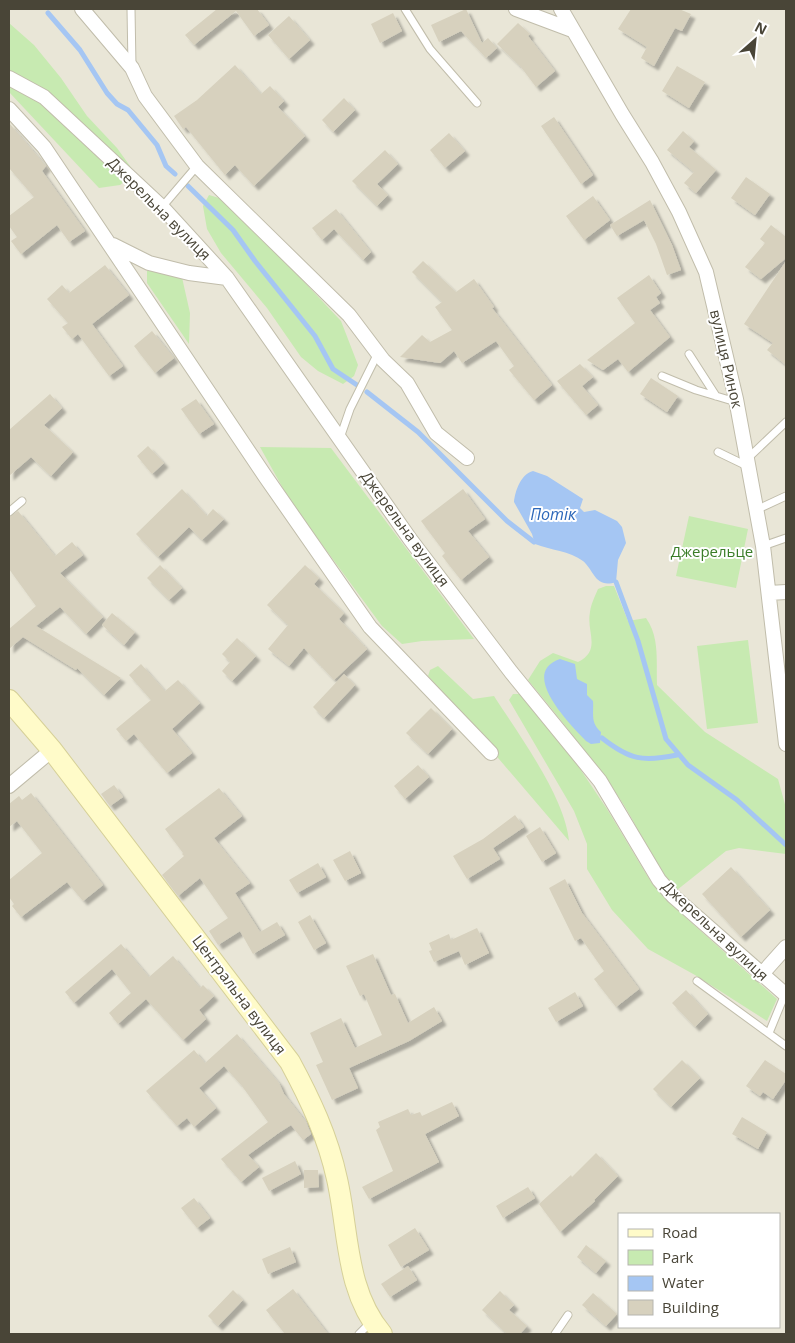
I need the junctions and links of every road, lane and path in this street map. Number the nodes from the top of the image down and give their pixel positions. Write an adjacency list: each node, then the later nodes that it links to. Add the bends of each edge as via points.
1 (82, 9): 7 (street)
2 (131, 9): 7 (lane)
3 (405, 9): 9 (lane, via 430,49)
4 (516, 9): 6 (street)
5 (561, 9): 6 (street, вулиця Ринок)
6 (572, 30): 19 (street, вулиця Ринок, via 652,162 706,272)
7 (132, 68): 11 (street, via 145,96)
8 (9, 78): 12 (street, Джерельна вулиця, via 44,97)
9 (477, 103)
10 (9, 109): 13 (street, via 44,147)
11 (197, 166): 12 (lane); 15 (street, via 349,315)
12 (162, 207): 14 (street, Джерельна вулиця)
13 (112, 245): 14 (street, via 150,264); 36 (street, via 265,476 370,626)
14 (227, 278): 21 (street, Джерельна вулиця)
15 (378, 353): 21 (lane, via 350,409); 23 (street, via 407,383 436,433)
16 (689, 354): 18 (lane)
17 (662, 376): 18 (lane)
18 (716, 397): 19 (lane)
19 (737, 402): 24 (street, вулиця Ринок)
20 (786, 422): 24 (lane)
21 (340, 438): 39 (street, Джерельна вулиця, via 444,585 600,781 659,880)
22 (718, 452): 24 (lane)
23 (467, 458)
24 (747, 463): 27 (street, вулиця Ринок)
25 (786, 496): 27 (lane)
26 (22, 500): 28 (lane)
27 (756, 510): 30 (street, вулиця Ринок)
28 (9, 512)
29 (786, 538): 30 (lane)
30 (762, 546): 32 (street, вулиця Ринок)
31 (786, 592): 32 (street)
32 (769, 593): 34 (street, вулиця Ринок)
33 (9, 700): 35 (street, Центральна вулиця)
34 (786, 744)
35 (52, 750): 37 (street); 45 (street, Центральна вулиця, via 290,1062 316,1112 337,1179 346,1249)
36 (491, 753)
37 (9, 786)
38 (786, 947): 39 (street)
39 (761, 974): 41 (street, Джерельна вулиця)
40 (697, 981): 42 (lane)
41 (785, 994): 42 (lane)
42 (770, 1033): 43 (lane)
43 (786, 1046)
44 (568, 1315): 46 (lane)
45 (371, 1330)
46 (555, 1334)

